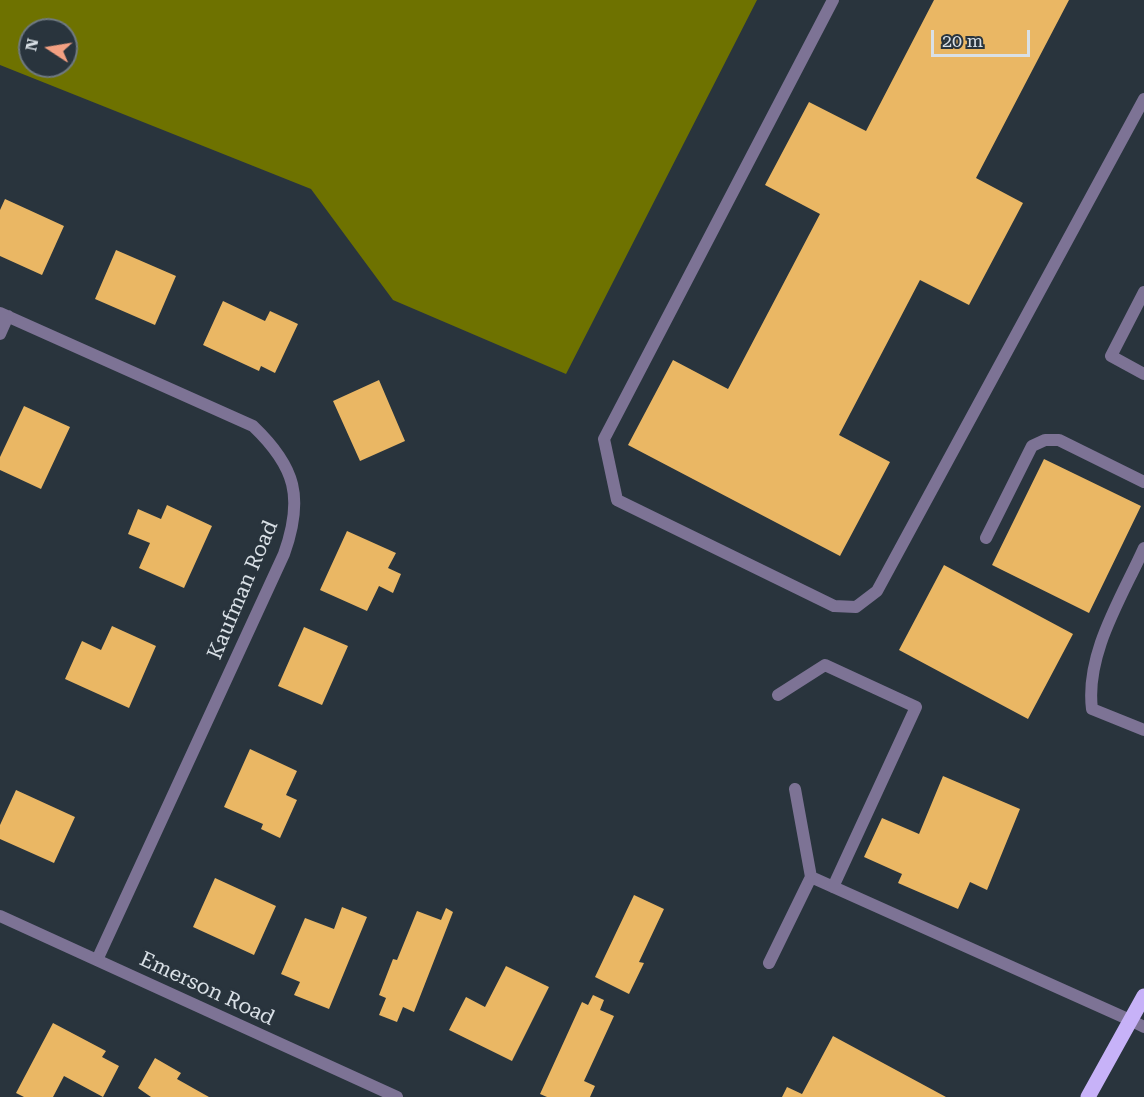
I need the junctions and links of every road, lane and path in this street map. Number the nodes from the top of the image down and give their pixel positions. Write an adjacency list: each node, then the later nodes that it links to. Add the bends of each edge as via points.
1 (833, 0): 2 (street, via 604,440 617,500 834,606 856,607 877,591)
2 (1144, 99)
3 (1144, 292): 6 (street, via 1111,356)
4 (4, 314): 5 (street); 16 (street, Kaufman Road, via 253,426 274,446 285,465 295,501 294,526 284,554)
5 (0, 334)
6 (1144, 374)
7 (1144, 482): 8 (street, via 1059,440 1045,440 1032,446)
8 (986, 538)
9 (1144, 548): 11 (street, via 1101,646 1090,689 1092,709)
10 (778, 695): 14 (street, via 825,665 915,707)
11 (1144, 730)
12 (795, 789): 13 (street)
13 (811, 877): 14 (street); 17 (street)
14 (833, 887): 19 (street)
15 (0, 916): 16 (street, Emerson Road)
16 (97, 960): 20 (street, Emerson Road)
17 (769, 963)
18 (1144, 996): 19 (main road)
19 (1137, 1023): 21 (main road)
20 (397, 1097)
21 (1088, 1097)

